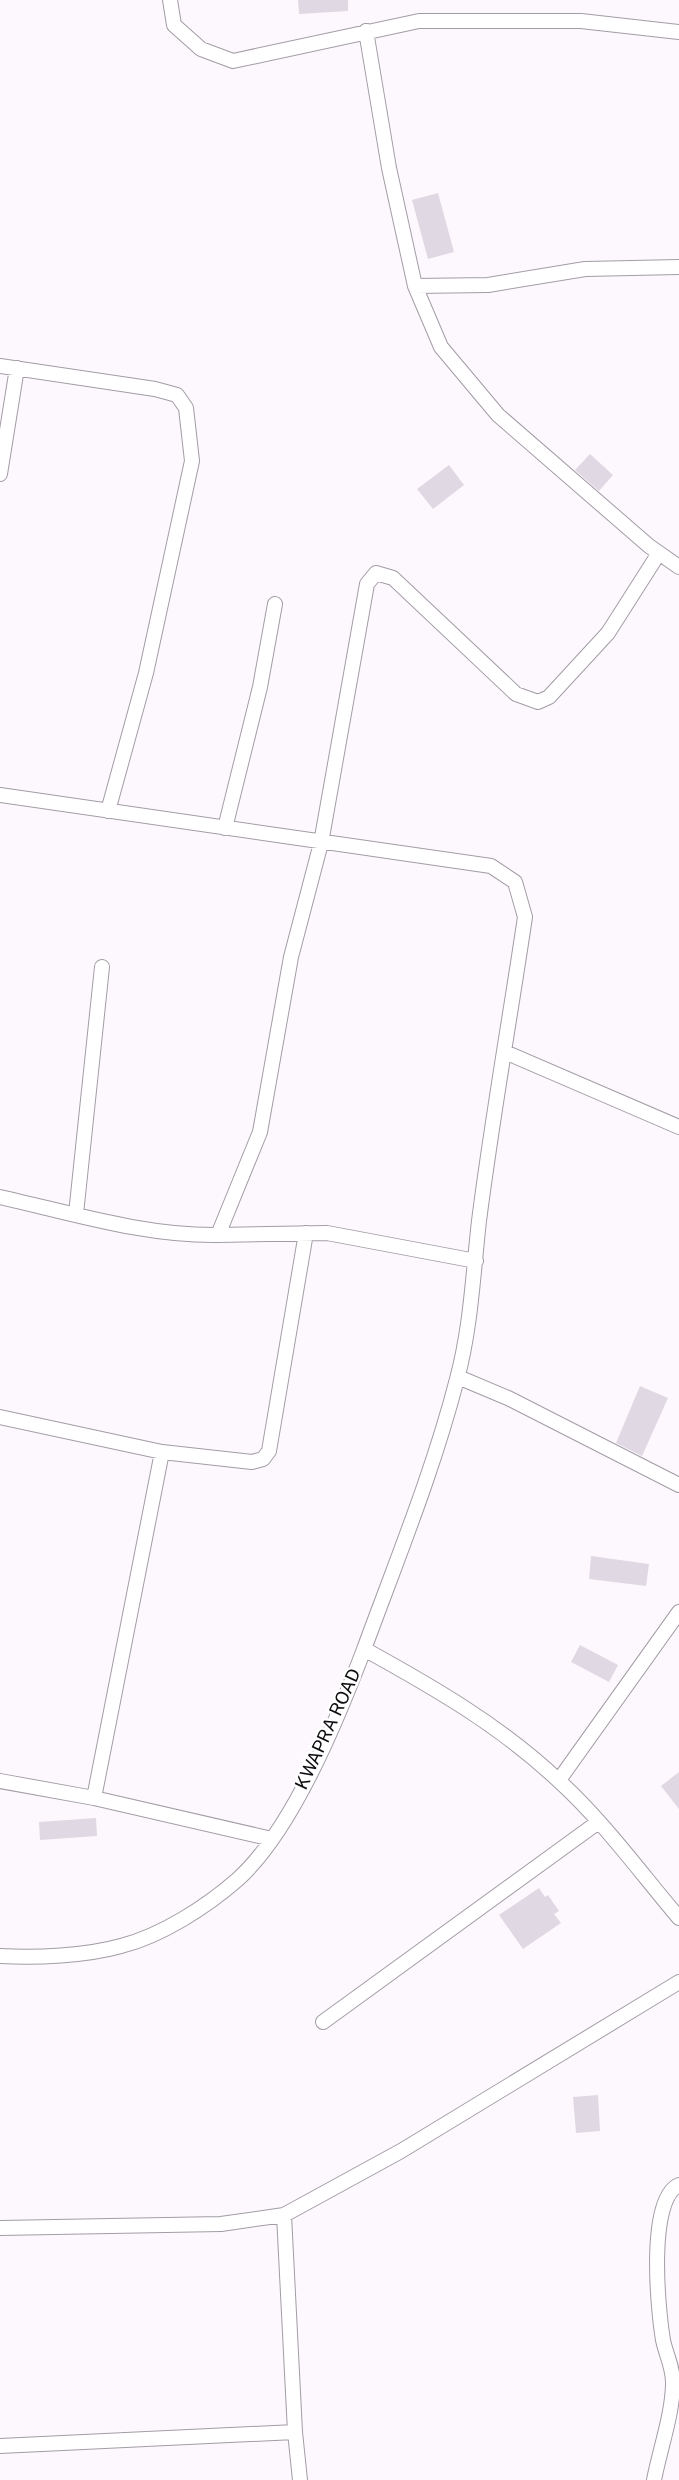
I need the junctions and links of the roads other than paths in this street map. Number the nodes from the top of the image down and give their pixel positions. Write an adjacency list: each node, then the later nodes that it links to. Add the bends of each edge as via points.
1 (170, 0): 2 (street, via 174,25 201,50 233,61)
2 (366, 31): 3 (street, via 419,21 581,21); 5 (street, via 389,168)
3 (679, 32)
4 (679, 267): 5 (street, via 585,269 488,285)
5 (415, 286): 9 (street, via 441,347 498,416)
6 (0, 366): 7 (street)
7 (16, 368): 8 (street); 13 (street, via 155,389 177,395 186,408 192,461 146,674)
8 (0, 474)
9 (659, 553): 10 (street); 15 (street, via 608,633 549,697 538,702 516,694 393,578 376,573 371,576)
10 (679, 567)
11 (275, 603): 14 (street, via 260,687)
12 (0, 795): 13 (street)
13 (108, 811): 14 (street)
14 (225, 828): 15 (street)
15 (321, 843): 17 (street, via 490,866 514,882 525,917); 22 (street, via 291,957 260,1132)
16 (102, 967): 20 (street)
17 (505, 1052): 18 (street); 23 (street)
18 (679, 1127)
19 (0, 1197): 20 (street)
20 (76, 1214): 22 (street, via 126,1227)
21 (306, 1233): 22 (street); 23 (street, via 356,1237); 26 (street, via 269,1451 263,1459 252,1462)
22 (218, 1235)
23 (476, 1262): 24 (street)
24 (458, 1377): 27 (street, via 508,1398); 29 (street, via 433,1459)
25 (0, 1417): 26 (street)
26 (162, 1452): 32 (street)
27 (679, 1485)
28 (679, 1612): 30 (street)
29 (364, 1649): 30 (street, KWAPRA ROAD, via 468,1709); 34 (street, KWAPRA ROAD, via 322,1746)
30 (559, 1780): 33 (street, KWAPRA ROAD)
31 (0, 1781): 32 (street)
32 (94, 1798): 34 (street)
33 (597, 1823): 35 (street, KWAPRA ROAD); 38 (street)
34 (272, 1839): 36 (street, KWAPRA ROAD, via 238,1879 204,1906 122,1946 32,1958)
35 (679, 1918)
36 (0, 1956)
37 (679, 1982): 40 (street, via 401,2151)
38 (323, 2022)
39 (679, 2186): 45 (street, via 665,2198 661,2212 657,2271 663,2340 674,2382)
40 (284, 2215): 41 (street, via 221,2224); 42 (street)
41 (0, 2228)
42 (295, 2432): 43 (street); 44 (street)
43 (0, 2446)
44 (300, 2480)
45 (654, 2480)

